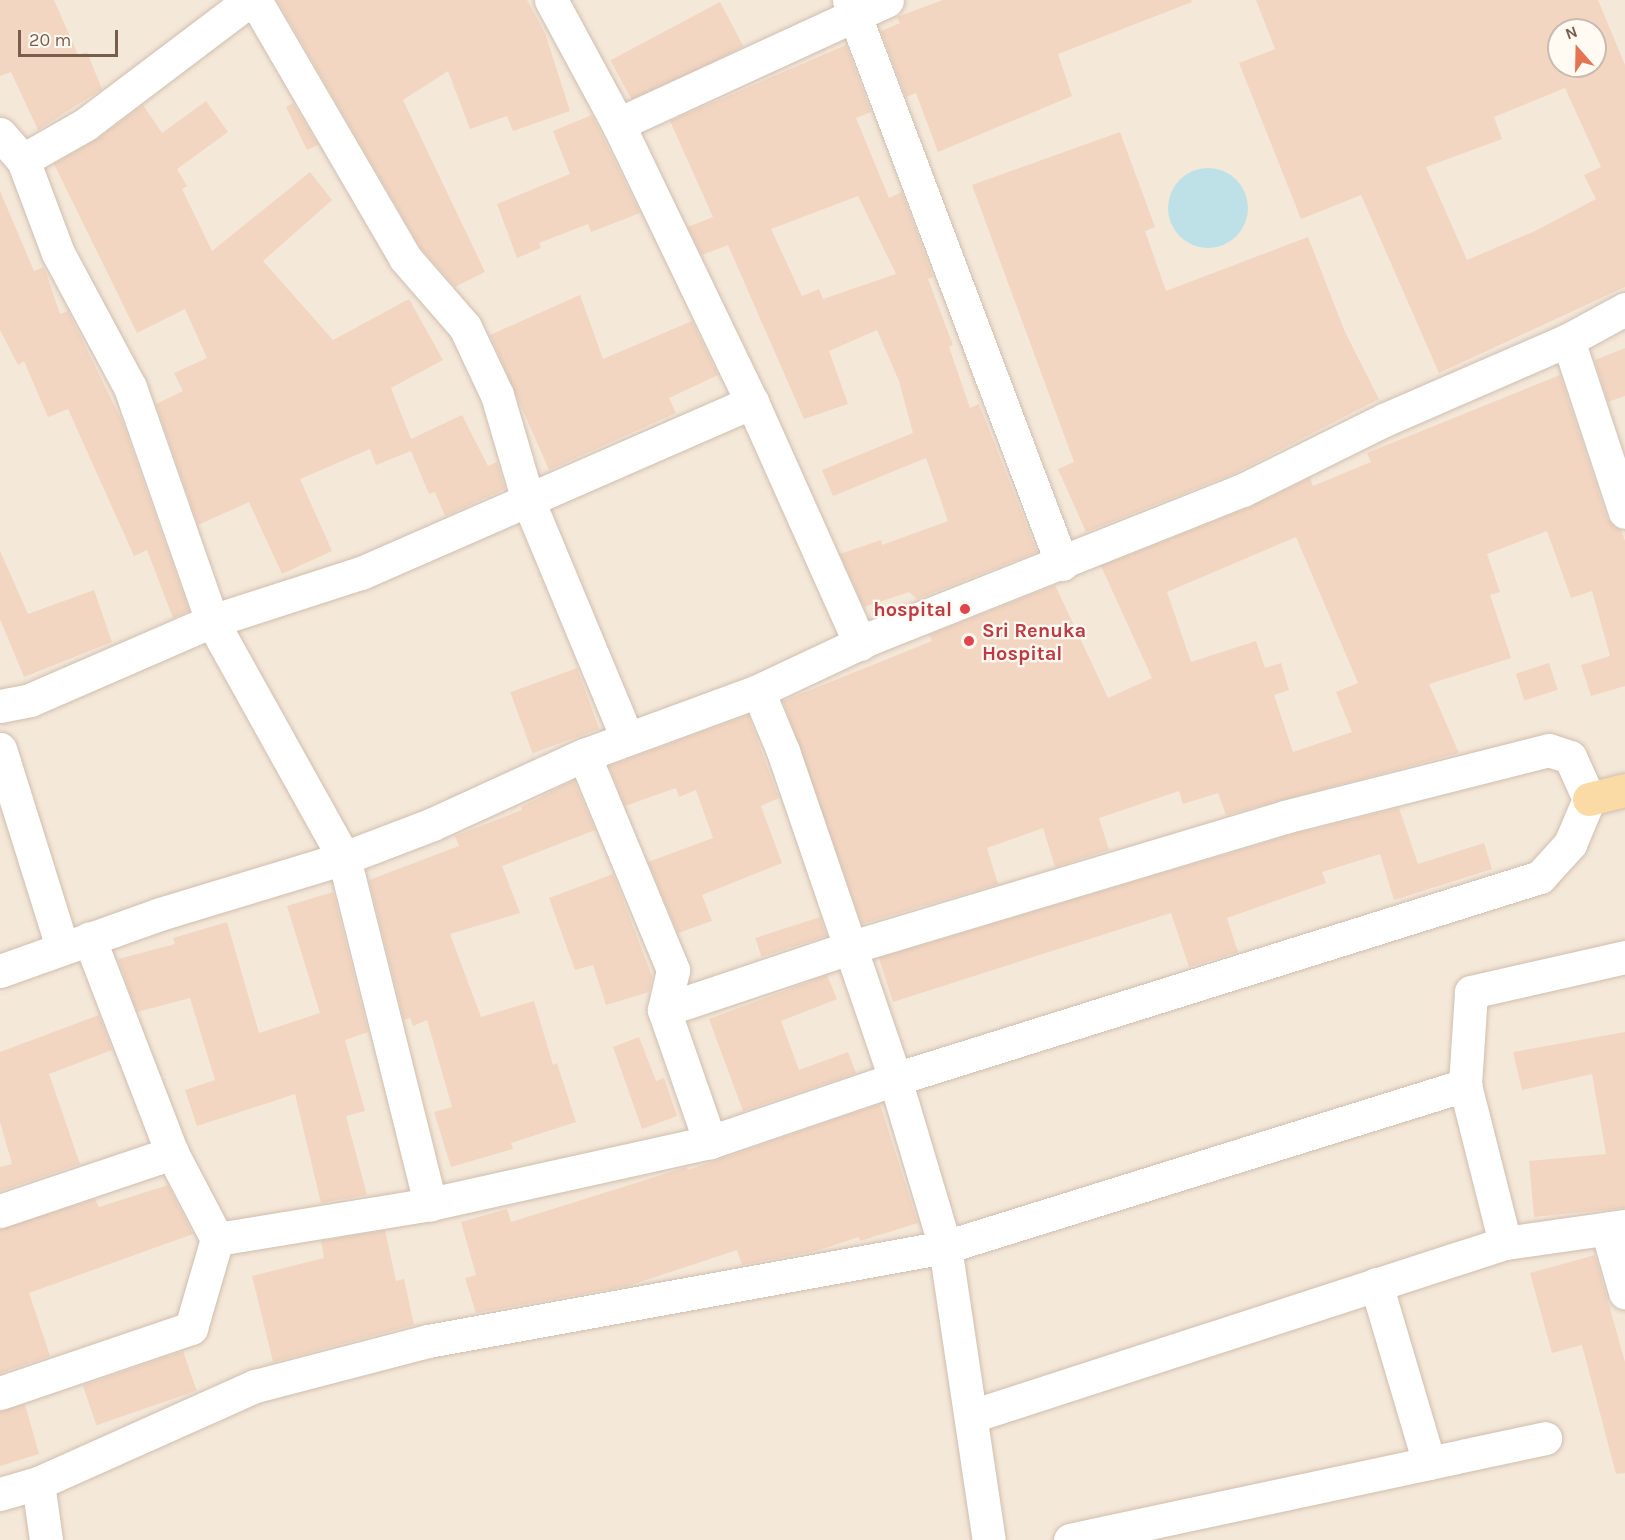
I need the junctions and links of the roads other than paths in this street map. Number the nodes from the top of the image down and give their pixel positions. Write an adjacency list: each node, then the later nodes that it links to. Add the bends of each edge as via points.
1 (250, 0): 8 (street, via 86,124)
2 (255, 0): 12 (street, via 405,258 465,327 497,395)
3 (551, 0): 6 (street)
4 (887, 0): 5 (street)
5 (852, 7): 6 (street); 14 (street)
6 (618, 124): 11 (street)
7 (0, 134): 8 (street)
8 (22, 160): 15 (street, via 58,253 130,387)
9 (1625, 309): 10 (street)
10 (1568, 340): 13 (street); 14 (street, via 1384,420 1243,489)
11 (752, 402): 12 (street); 16 (street)
12 (528, 500): 15 (street, via 361,573); 19 (street)
13 (1625, 512)
14 (1062, 564): 16 (street)
15 (212, 621): 18 (street, via 30,700); 24 (street)
16 (861, 644): 17 (street)
17 (758, 691): 19 (street); 26 (street, via 783,751)
18 (0, 706)
19 (627, 738): 21 (street)
20 (0, 749): 25 (street)
21 (584, 755): 24 (street, via 433,824); 29 (street, via 674,970)
22 (1625, 790): 23 (main road)
23 (1589, 799): 26 (street, via 1570,757 1549,750 1285,817); 30 (street, via 1570,844 1540,877)
24 (344, 858): 25 (street); 34 (street)
25 (76, 942): 28 (street); 33 (street)
26 (849, 948): 29 (street); 30 (street)
27 (1625, 957): 31 (street, via 1471,992)
28 (0, 971)
29 (664, 1010): 32 (street)
30 (895, 1079): 32 (street); 39 (street)
31 (1465, 1085): 38 (street); 39 (street)
32 (710, 1142): 34 (street)
33 (172, 1153): 35 (street); 37 (street)
34 (430, 1204): 37 (street)
35 (0, 1211)
36 (1616, 1227): 38 (street); 41 (street)
37 (217, 1239): 42 (street, via 190,1328)
38 (1504, 1243): 40 (street)
39 (945, 1247): 43 (street); 46 (street, via 428,1341 267,1383)
40 (1376, 1284): 43 (street); 45 (street)
41 (1625, 1292)
42 (0, 1393)
43 (972, 1416): 49 (street)
44 (1545, 1438): 45 (street)
45 (1429, 1463): 50 (street)
46 (38, 1483): 47 (street); 48 (street)
47 (0, 1494)
48 (46, 1540)
49 (989, 1540)
50 (1071, 1540)

